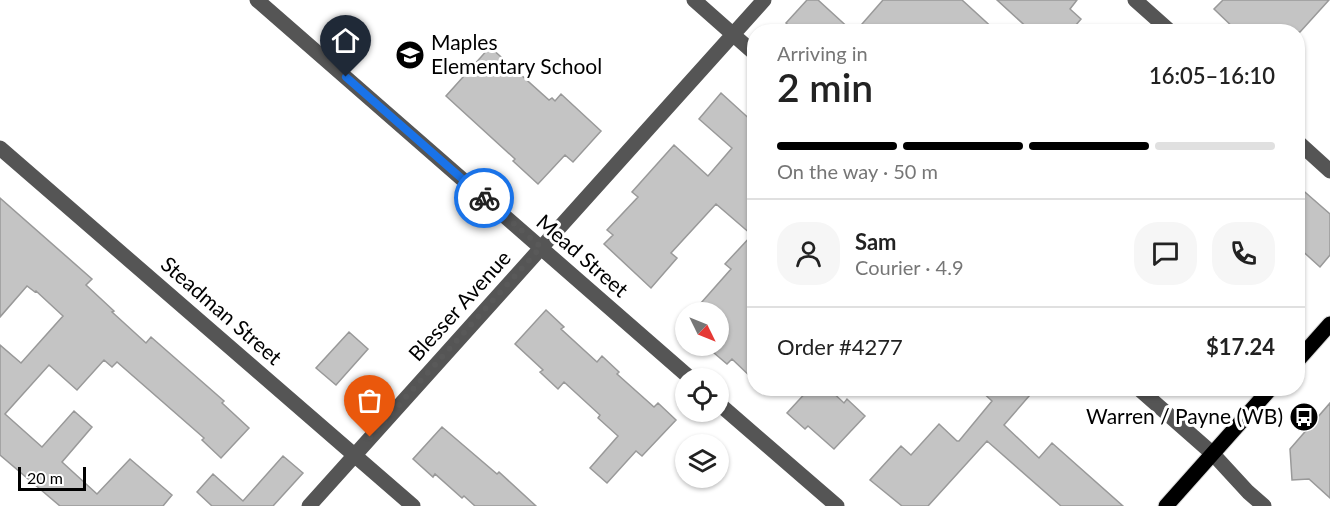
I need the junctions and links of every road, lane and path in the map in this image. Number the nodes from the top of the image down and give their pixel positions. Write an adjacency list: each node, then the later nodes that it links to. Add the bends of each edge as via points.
1 (257, 0): 11 (street, Mead Street)
2 (694, 0): 6 (street)
3 (764, 0): 6 (street, Blesser Avenue)
4 (1135, 0): 5 (street)
5 (1162, 24)
6 (733, 34): 7 (street); 11 (street, Blesser Avenue)
7 (747, 47)
8 (0, 148): 18 (street, Steadman Street)
9 (1305, 148): 10 (street)
10 (1330, 171)
11 (541, 247): 14 (street, Mead Street); 18 (street, Blesser Avenue)
12 (1330, 324): 13 (main road)
13 (1305, 352)
14 (679, 368)
15 (1147, 396): 19 (street)
16 (1264, 396): 19 (main road)
17 (729, 413): 22 (street)
18 (355, 454): 20 (street, Blesser Avenue); 21 (street, Steadman Street)
19 (1213, 454): 23 (main road); 24 (street)
20 (309, 506)
21 (413, 506)
22 (837, 506)
23 (1166, 506)
24 (1264, 506)

